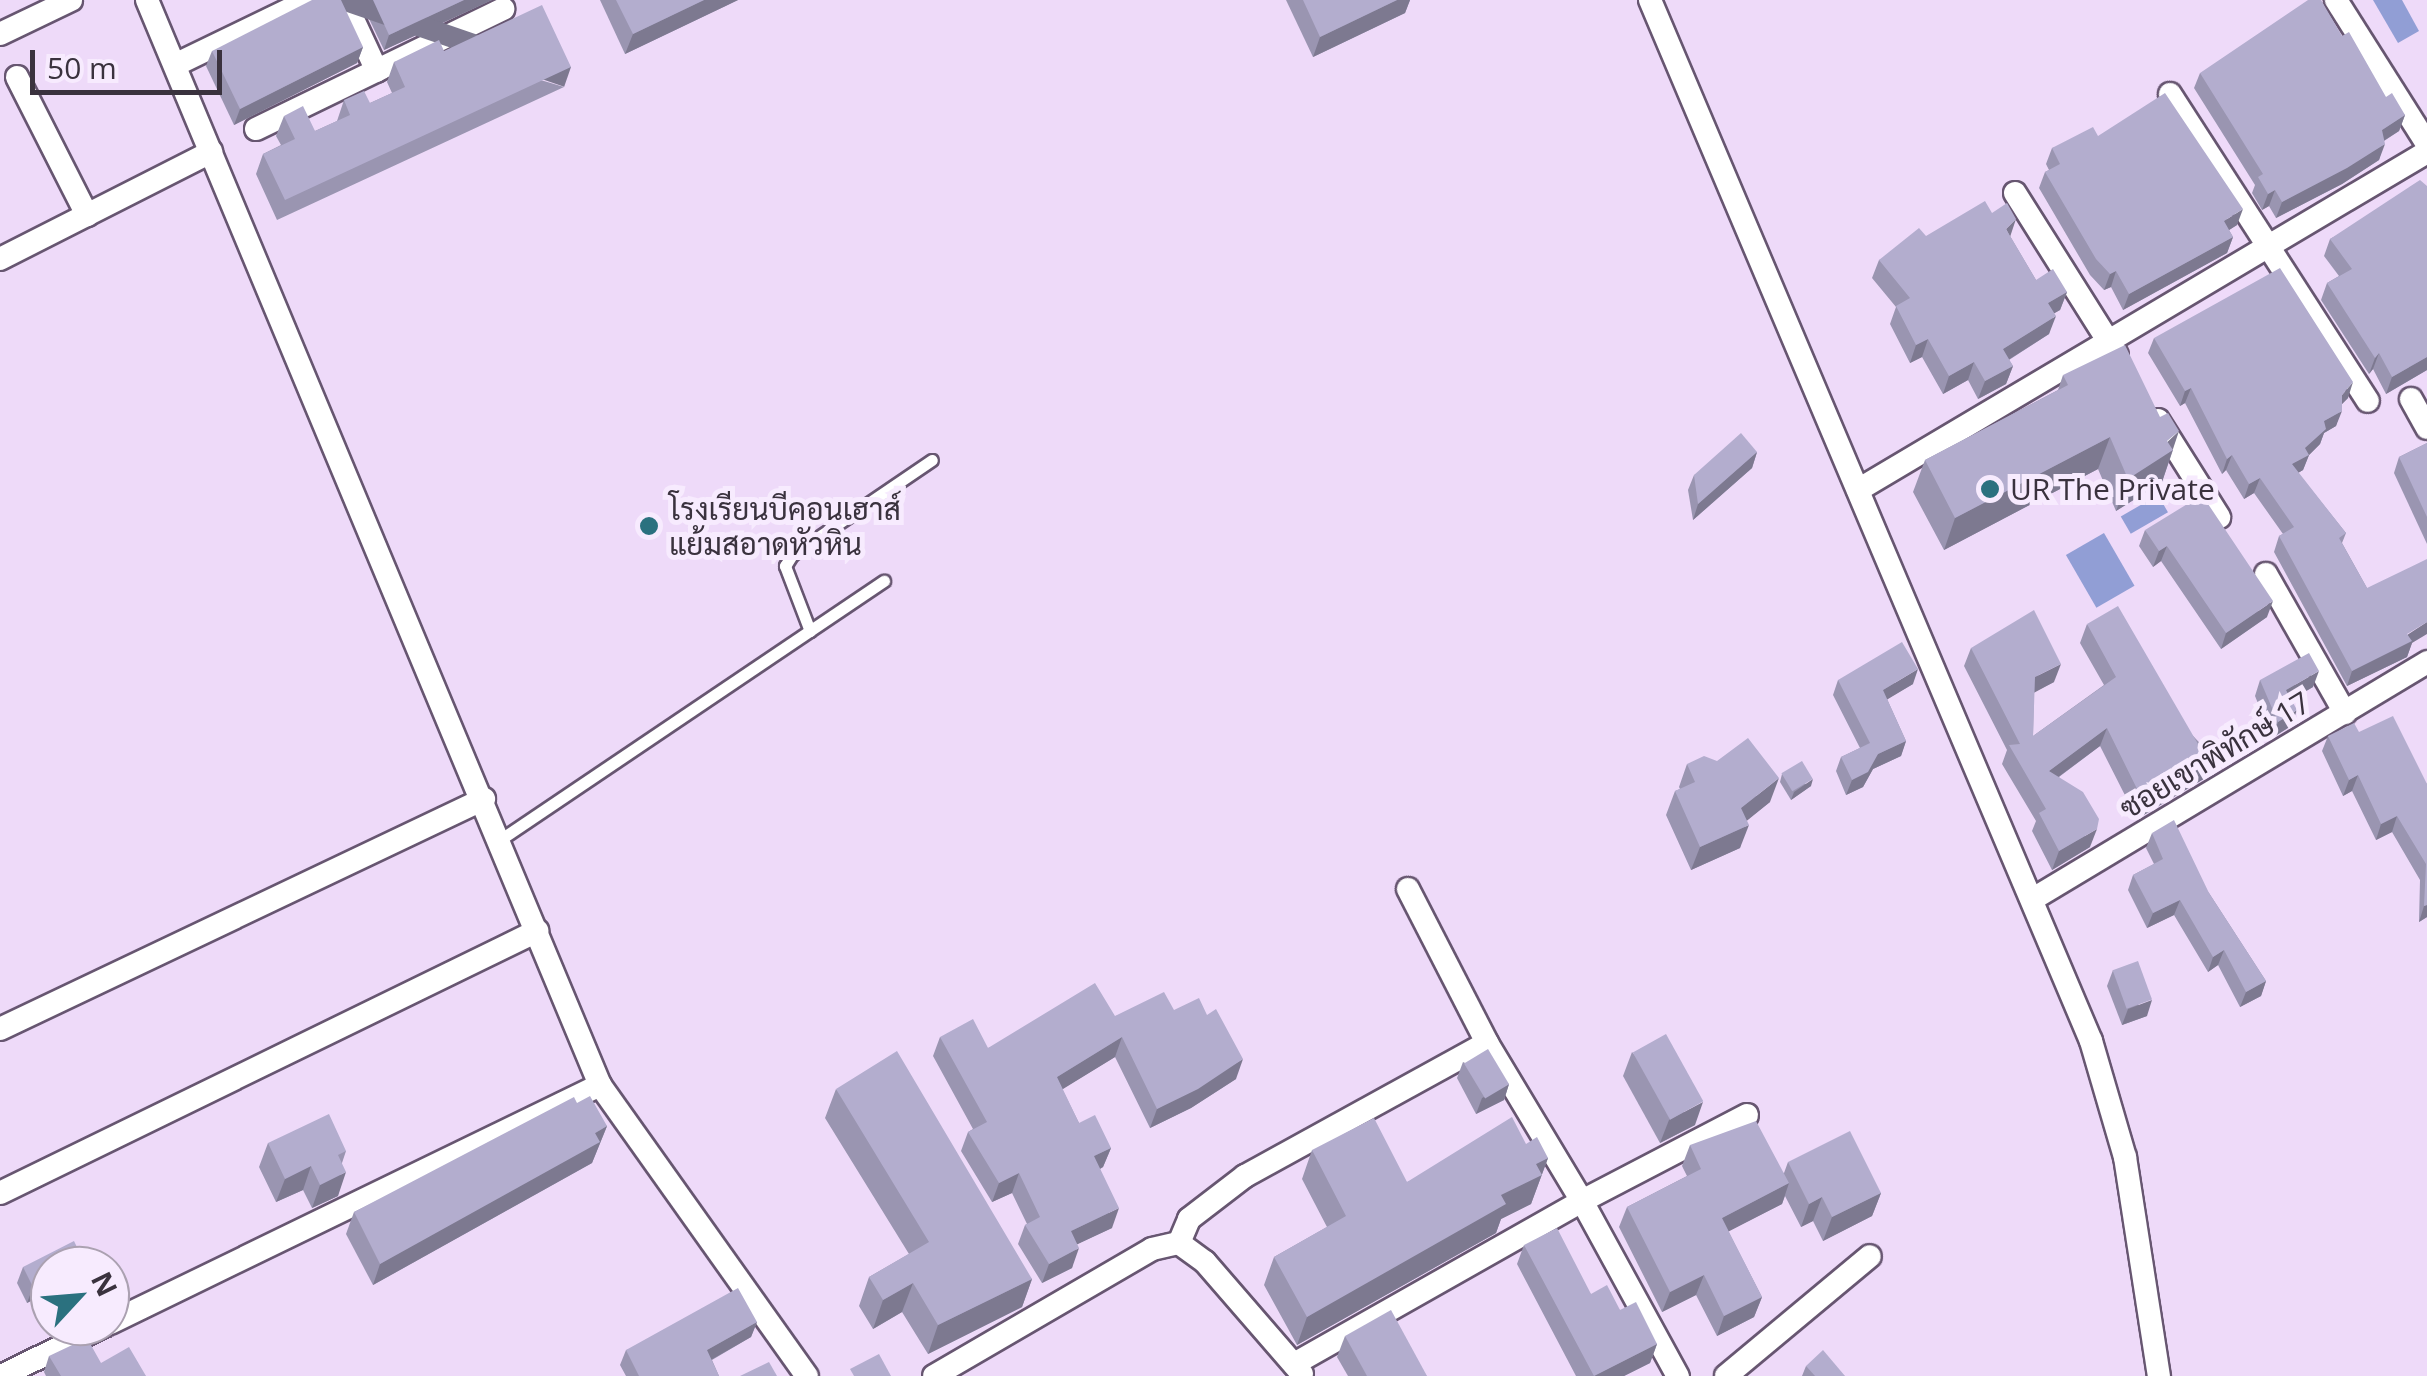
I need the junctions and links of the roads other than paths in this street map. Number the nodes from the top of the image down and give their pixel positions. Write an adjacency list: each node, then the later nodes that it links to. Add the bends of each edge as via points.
1 (71, 0): 8 (street)
2 (147, 0): 9 (street)
3 (309, 0): 9 (street)
4 (344, 0): 10 (street)
5 (1650, 0): 26 (street)
6 (2336, 0): 14 (street)
7 (504, 10): 10 (street)
8 (0, 34)
9 (177, 64): 15 (street)
10 (377, 70): 13 (street)
11 (17, 77): 18 (street)
12 (2170, 94): 19 (street)
13 (256, 129)
14 (2427, 144)
15 (211, 152): 18 (street); 33 (street)
16 (2427, 152): 19 (street)
17 (2015, 192): 21 (street)
18 (87, 215): 20 (street)
19 (2269, 247): 21 (street); 23 (street)
20 (0, 259)
21 (2110, 344): 26 (street); 27 (street)
22 (2411, 399): 24 (street)
23 (2368, 402)
24 (2427, 428)
25 (932, 460): 30 (lane, via 792,555 785,566)
26 (1858, 490): 36 (street)
27 (2219, 517)
28 (2266, 574): 32 (street)
29 (884, 581): 30 (lane)
30 (810, 631): 34 (lane)
31 (2427, 662): 32 (street, ซอยเขาพิทักษ์ 17)
32 (2345, 713): 36 (street, ซอยเขาพิทักษ์ 17)
33 (484, 800): 34 (street); 38 (street)
34 (501, 839): 37 (street)
35 (1408, 889): 39 (street)
36 (2033, 899): 54 (street, via 2091,1041 2125,1157)
37 (537, 930): 40 (street); 42 (street)
38 (0, 1028)
39 (1487, 1043): 43 (street); 44 (street, via 1245,1176 1189,1219)
40 (600, 1086): 46 (street); 50 (street)
41 (1748, 1116): 43 (street)
42 (0, 1193)
43 (1582, 1201): 48 (street); 52 (street)
44 (1179, 1243): 48 (street, via 1206,1262); 51 (street, via 1152,1248 1036,1303)
45 (1870, 1256): 53 (street)
46 (130, 1313)
47 (62, 1346): 49 (street)
48 (1299, 1370)
49 (0, 1376)
50 (807, 1376)
51 (934, 1376)
52 (1678, 1376)
53 (1726, 1376)
54 (2160, 1376)

